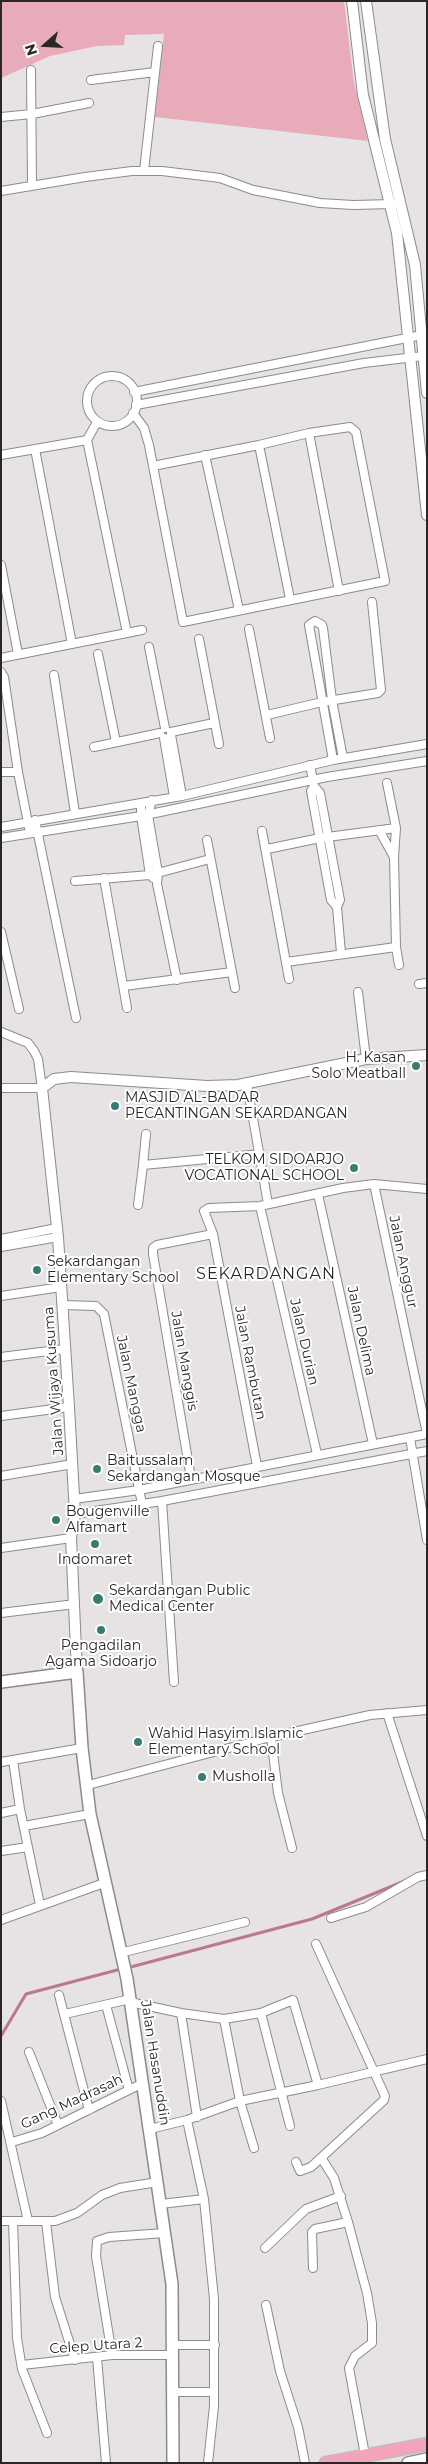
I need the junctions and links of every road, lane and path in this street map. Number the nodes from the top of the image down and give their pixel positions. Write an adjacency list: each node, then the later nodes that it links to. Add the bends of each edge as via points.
1 (352, 1): 4 (street)
2 (366, 1): 3 (street)
3 (369, 27): 4 (street); 15 (street)
4 (355, 29): 15 (street, via 363,95)
5 (158, 46): 7 (street)
6 (31, 70): 10 (street)
7 (155, 72): 8 (street); 12 (street)
8 (91, 80)
9 (89, 103): 10 (street)
10 (32, 114): 11 (street); 13 (street)
11 (1, 117)
12 (144, 171): 13 (street); 15 (street, via 220,178 252,190 320,203)
13 (32, 185): 14 (street)
14 (1, 190)
15 (394, 204): 16 (street, via 415,265); 17 (street)
16 (424, 334): 17 (street); 19 (street)
17 (409, 336): 18 (street); 20 (street)
18 (360, 346): 21 (street); 22 (street)
19 (423, 356): 20 (street); 23 (street)
20 (411, 357): 21 (street); 33 (street)
21 (364, 363): 24 (street)
22 (134, 392): 24 (street); 25 (street, via 120,378 97,381 87,402)
23 (427, 393)
24 (135, 409): 25 (street, via 128,420 113,426); 32 (street, via 144,428)
25 (97, 422): 27 (street)
26 (309, 433): 28 (street); 35 (street); 35 (street, via 350,427 356,432 386,581)
27 (87, 440): 29 (street); 41 (street)
28 (259, 446): 31 (street); 36 (street)
29 (35, 449): 30 (street); 43 (street)
30 (1, 455)
31 (205, 455): 32 (street); 38 (street)
32 (153, 466): 38 (street, via 183,622)
33 (427, 515)
34 (1, 565): 45 (street)
35 (339, 591): 36 (street)
36 (290, 600): 38 (street)
37 (372, 602): 50 (street, via 381,690)
38 (239, 610)
39 (250, 629): 52 (street)
40 (142, 630): 41 (street)
41 (127, 633): 43 (street)
42 (199, 639): 53 (street)
43 (72, 644): 45 (street)
44 (150, 647): 54 (street)
45 (18, 654): 47 (street)
46 (98, 654): 56 (street)
47 (1, 658)
48 (1, 672): 68 (street)
49 (54, 675): 75 (street)
50 (332, 700): 51 (street); 51 (street, via 323,628 315,621 309,625); 61 (street)
51 (322, 702): 52 (street); 62 (street)
52 (267, 715): 55 (street)
53 (214, 723): 54 (street); 57 (street)
54 (166, 733): 56 (street); 72 (street)
55 (270, 738)
56 (116, 742): 60 (street)
57 (219, 744)
58 (427, 744): 59 (street)
59 (413, 746): 61 (street); 65 (street)
60 (94, 747)
61 (343, 758): 62 (street)
62 (333, 760): 64 (street)
63 (427, 760): 65 (street)
64 (324, 762): 66 (street); 69 (street)
65 (416, 762): 69 (street)
66 (310, 765): 70 (street); 72 (street)
67 (1, 772): 68 (street)
68 (18, 772): 79 (street)
69 (327, 777): 70 (street)
70 (314, 783): 76 (street); 77 (street, via 320,793); 78 (street, via 311,791)
71 (386, 783): 81 (street)
72 (178, 796): 73 (street)
73 (152, 800): 74 (street); 76 (street)
74 (141, 803): 75 (street); 76 (street)
75 (75, 813): 79 (street)
76 (144, 815): 84 (street); 94 (street)
77 (324, 816): 78 (street); 85 (street)
78 (316, 818): 87 (street)
79 (32, 821): 80 (street); 84 (street)
80 (1, 826)
81 (396, 828): 82 (street); 90 (street)
82 (379, 830): 85 (street); 90 (street)
83 (262, 831): 89 (street)
84 (34, 833): 86 (street); 111 (street)
85 (329, 836): 87 (street); 92 (street)
86 (1, 838)
87 (320, 838): 89 (street); 93 (street)
88 (207, 840): 91 (street)
89 (267, 850): 101 (street)
90 (394, 857): 99 (street)
91 (210, 859): 94 (street); 103 (street)
92 (334, 860): 93 (street); 97 (street, via 340,900)
93 (324, 862): 97 (street, via 331,900)
94 (154, 874): 95 (street); 105 (street)
95 (104, 878): 96 (street); 106 (street)
96 (75, 881)
97 (336, 907): 100 (street)
98 (1, 932): 110 (street)
99 (396, 947): 100 (street); 102 (street)
100 (341, 953): 101 (street)
101 (286, 962): 104 (street)
102 (399, 965)
103 (232, 972): 105 (street); 107 (street)
104 (290, 979)
105 (177, 980): 106 (street)
106 (124, 986): 109 (street)
107 (235, 988)
108 (358, 992): 114 (street)
109 (127, 1008)
110 (19, 1009)
111 (76, 1018)
112 (1, 1032): 117 (street, via 28,1043 34,1051)
113 (427, 1055): 114 (street)
114 (366, 1059): 115 (street)
115 (247, 1084): 117 (street, via 207,1086 71,1077 54,1079); 119 (street, Jalan Durian)
116 (1, 1088): 117 (street)
117 (42, 1088): 126 (street, Jalan Wijaya Kusuma)
118 (146, 1134): 120 (street)
119 (261, 1154): 120 (street); 125 (street, Jalan Durian)
120 (143, 1165): 124 (street)
121 (374, 1184): 122 (street); 123 (street); 137 (street, Jalan Anggur)
122 (427, 1189)
123 (318, 1194): 125 (street); 139 (street, Jalan Delima)
124 (138, 1205)
125 (264, 1205): 127 (street, Jalan Rambutan, via 206,1208 204,1211); 141 (street, Jalan Durian)
126 (57, 1232): 128 (street); 129 (street); 130 (street, Jalan Wijaya Kusuma)
127 (213, 1234): 145 (street, Jalan Rambutan); 147 (street, Jalan Manggis, via 157,1244 153,1248)
128 (1, 1239)
129 (1, 1247)
130 (62, 1287): 131 (street); 132 (street, Jalan Wijaya Kusuma)
131 (1, 1296)
132 (63, 1305): 133 (street, Jalan Wijaya Kusuma); 149 (street, Jalan Mangga, via 96,1306 104,1314)
133 (65, 1349): 134 (street); 135 (street, Jalan Wijaya Kusuma)
134 (1, 1357)
135 (69, 1406): 136 (street); 144 (street, Jalan Wijaya Kusuma)
136 (1, 1416)
137 (427, 1434): 138 (street)
138 (410, 1438): 139 (street); 142 (street)
139 (373, 1444): 141 (street)
140 (427, 1451): 142 (street)
141 (317, 1454): 143 (street)
142 (413, 1454): 148 (street); 153 (street)
143 (270, 1463): 145 (street); 148 (street)
144 (73, 1464): 146 (street); 150 (street, Jalan Wijaya Kusuma)
145 (257, 1466): 147 (street)
146 (1, 1476)
147 (191, 1478): 149 (street)
148 (274, 1479): 151 (street)
149 (139, 1490): 150 (street); 152 (street, Jalan Mangga)
150 (74, 1500): 154 (street, Jalan Wijaya Kusuma)
151 (162, 1501): 152 (street); 162 (street)
152 (142, 1504): 154 (street)
153 (424, 1511): 156 (street)
154 (75, 1514): 155 (street, Jalan Wijaya Kusuma)
155 (71, 1538): 157 (street); 158 (street, Jalan Wijaya Kusuma)
156 (427, 1540)
157 (1, 1548)
158 (74, 1604): 159 (street); 160 (street, Jalan Wijaya Kusuma)
159 (1, 1613)
160 (77, 1672): 161 (main road); 166 (main road, Jalan Hasanuddin)
161 (1, 1682)
162 (174, 1682)
163 (427, 1710): 164 (street)
164 (387, 1713): 165 (street); 174 (street)
165 (271, 1737): 169 (street); 176 (street, via 278,1794)
166 (82, 1748): 167 (street); 169 (main road, Jalan Hasanuddin)
167 (13, 1760): 168 (street); 170 (street)
168 (1, 1762)
169 (88, 1785): 172 (main road, Jalan Hasanuddin)
170 (20, 1809): 171 (street); 173 (street)
171 (1, 1812)
172 (90, 1814): 173 (street); 179 (main road, Jalan Hasanuddin)
173 (24, 1826): 175 (street)
174 (427, 1836)
175 (28, 1847): 177 (street); 180 (street)
176 (292, 1848)
177 (1, 1851)
178 (427, 1875): 181 (street, via 365,1908)
179 (104, 1883): 180 (street); 185 (main road, Jalan Hasanuddin)
180 (40, 1905): 182 (street)
181 (331, 1918)
182 (1, 1920)
183 (245, 1922): 185 (street)
184 (316, 1944): 195 (street)
185 (120, 1956): 187 (main road, Jalan Hasanuddin)
186 (59, 1995): 190 (street)
187 (130, 2000): 188 (street); 189 (street); 196 (main road, Jalan Hasanuddin)
188 (106, 2005): 190 (street); 198 (street)
189 (181, 2013): 192 (street); 203 (street)
190 (65, 2014): 202 (street)
191 (261, 2014): 192 (street); 197 (street, via 293,2000); 199 (street)
192 (224, 2019): 201 (street)
193 (29, 2052): 205 (street)
194 (427, 2059): 195 (street)
195 (374, 2073): 197 (street); 210 (street, via 385,2096 383,2103)
196 (143, 2083): 198 (street, Gang Madrasah); 207 (main road, Jalan Hasanuddin)
197 (318, 2085): 199 (street)
198 (128, 2090): 202 (street, Gang Madrasah)
199 (280, 2092): 201 (street); 206 (street)
200 (1, 2101): 208 (street)
201 (240, 2101): 203 (street); 209 (street)
202 (89, 2110): 205 (street, Gang Madrasah)
203 (197, 2117): 204 (street)
204 (187, 2120): 207 (street); 214 (street)
205 (58, 2125): 208 (street, Gang Madrasah)
206 (290, 2126)
207 (150, 2129): 212 (main road, Jalan Hasanuddin)
208 (12, 2142): 218 (street)
209 (254, 2148)
210 (322, 2158): 211 (street, via 304,2171 298,2169); 213 (street)
211 (296, 2162)
212 (158, 2182): 215 (main road, Jalan Hasanuddin); 219 (street, via 120,2188 102,2195 77,2213)
213 (340, 2196): 220 (street); 222 (street, via 306,2209)
214 (204, 2199): 215 (street); 225 (street)
215 (161, 2204): 221 (main road, Jalan Hasanuddin)
216 (1, 2221): 217 (street)
217 (13, 2221): 218 (street); 230 (street, via 17,2338)
218 (28, 2221): 219 (street)
219 (46, 2222): 229 (street, via 56,2297)
220 (348, 2222): 223 (street, via 312,2232); 235 (street, via 372,2323 372,2342 355,2356 350,2368)
221 (165, 2233): 226 (main road, Jalan Hasanuddin, via 172,2284); 227 (street, via 109,2237 97,2241 96,2256)
222 (264, 2248)
223 (314, 2268)
224 (266, 2305): 240 (street)
225 (215, 2345): 226 (street, Celep Utara 2); 232 (street)
226 (172, 2350): 227 (street, Celep Utara 2); 231 (main road, Jalan Hasanuddin)
227 (112, 2354): 228 (street, Celep Utara 2)
228 (97, 2358): 229 (street, Celep Utara 2); 237 (street)
229 (75, 2360): 230 (street, Celep Utara 2)
230 (22, 2365): 233 (street)
231 (172, 2392): 232 (street); 238 (main road, Jalan Hasanuddin)
232 (214, 2392): 239 (street)
233 (47, 2433)
234 (427, 2444): 235 (highway)
235 (366, 2455): 241 (highway)
236 (427, 2459): 242 (main road)
237 (106, 2463)
238 (173, 2463)
239 (208, 2463)
240 (305, 2463)
241 (326, 2463)
242 (408, 2463)

